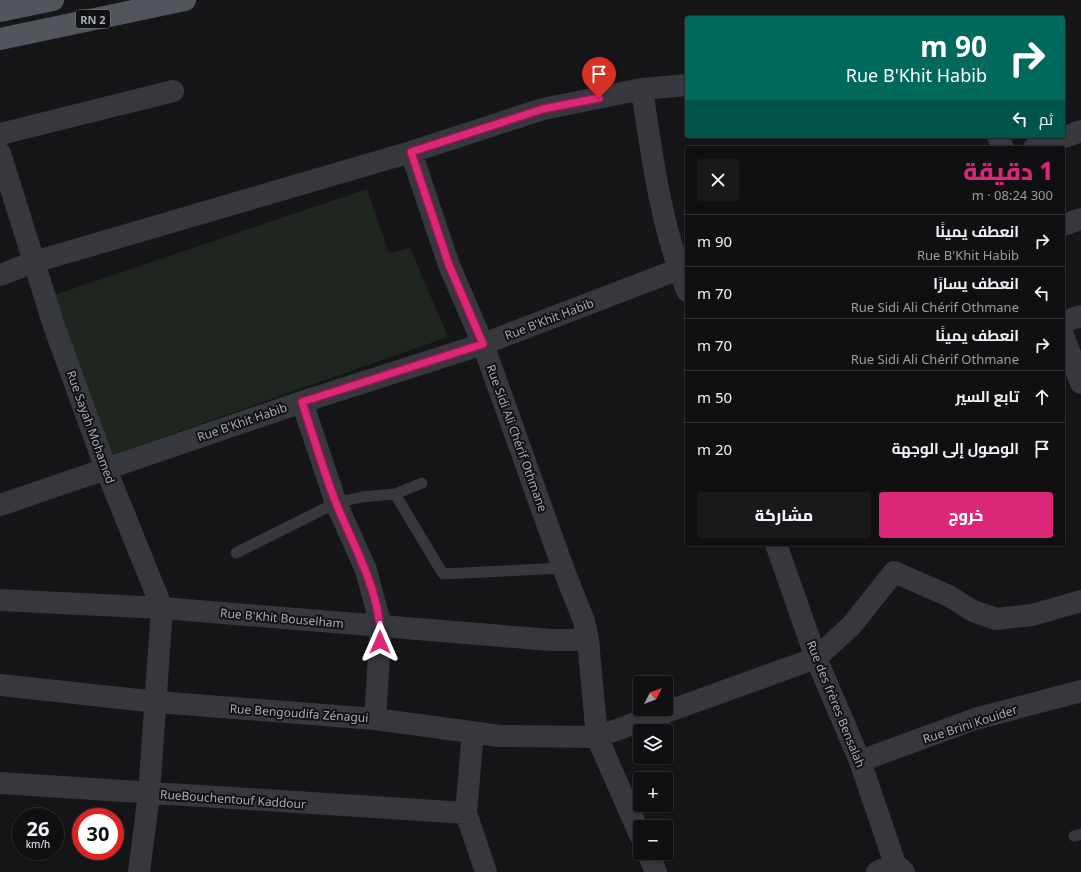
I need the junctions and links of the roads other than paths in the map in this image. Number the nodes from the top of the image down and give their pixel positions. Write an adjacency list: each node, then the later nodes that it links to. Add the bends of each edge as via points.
1 (53, 0): 3 (main road)
2 (185, 0): 4 (main road, RN 2)
3 (0, 11)
4 (0, 39)
5 (685, 85): 6 (street)
6 (642, 89): 13 (street, via 543,109); 18 (street, via 658,194)
7 (173, 91): 9 (street)
8 (1081, 131): 10 (street)
9 (0, 134)
10 (1065, 137)
11 (1062, 138): 12 (street)
12 (1040, 146)
13 (411, 152): 17 (street); 24 (street, Rue Sidi Ali Chérif Othmane, via 449,265)
14 (0, 153): 17 (street, Rue Sayah Mohamed)
15 (1081, 219): 16 (street)
16 (1065, 224)
17 (34, 262): 19 (street); 27 (street, Rue Sayah Mohamed, via 54,326)
18 (683, 268): 20 (street); 24 (street, Rue B'Khit Habib)
19 (0, 275)
20 (685, 280)
21 (1081, 316): 22 (street)
22 (1065, 321)
23 (1065, 340): 25 (street)
24 (483, 344): 26 (street, Rue B'Khit Habib); 34 (street, Rue Sidi Ali Chérif Othmane)
25 (1081, 383)
26 (302, 402): 27 (street, Rue B'Khit Habib); 30 (street)
27 (106, 469): 31 (street, Rue B'Khit Habib); 37 (street, Rue Sayah Mohamed)
28 (422, 483): 29 (lane)
29 (395, 494): 30 (lane, via 361,497); 34 (lane, via 443,574)
30 (336, 503): 33 (lane); 38 (street, via 366,570)
31 (0, 506)
32 (777, 546): 40 (street, Rue des frères Bensalah)
33 (236, 553)
34 (563, 568): 39 (street, Rue Sidi Ali Chérif Othmane, via 584,620)
35 (0, 600): 37 (street, Rue B'Khit Bouselham)
36 (1081, 601): 40 (street, via 1032,615 996,619 973,611 949,596 894,572 851,626)
37 (162, 608): 38 (street, Rue B'Khit Bouselham); 43 (street, Rue Sayah Mohamed)
38 (381, 626): 39 (street, Rue B'Khit Bouselham, via 550,640); 44 (street)
39 (588, 640): 46 (street, Rue Sidi Ali Chérif Othmane)
40 (816, 658): 46 (street); 47 (street, Rue des frères Bensalah)
41 (0, 685): 43 (street, Rue Bengoudifa Zénagui)
42 (1081, 691): 47 (street, Rue Brini Kouider, via 975,719)
43 (156, 702): 44 (street, Rue Bengoudifa Zénagui); 49 (street, Rue Sayah Mohamed)
44 (375, 719): 45 (street, Rue Bengoudifa Zénagui)
45 (473, 732): 46 (street, Rue Bengoudifa Zénagui, via 500,736); 50 (street)
46 (598, 737): 51 (street, Rue Sidi Ali Chérif Othmane)
47 (860, 761): 53 (street, Rue des frères Bensalah)
48 (0, 783): 49 (street, RueBouchentouf Kaddour)
49 (149, 794): 50 (street, RueBouchentouf Kaddour); 54 (street, Rue Sayah Mohamed)
50 (466, 813): 55 (street)
51 (633, 820)
52 (651, 860): 56 (street)
53 (892, 869)
54 (139, 872)
55 (486, 872)
56 (656, 872)

